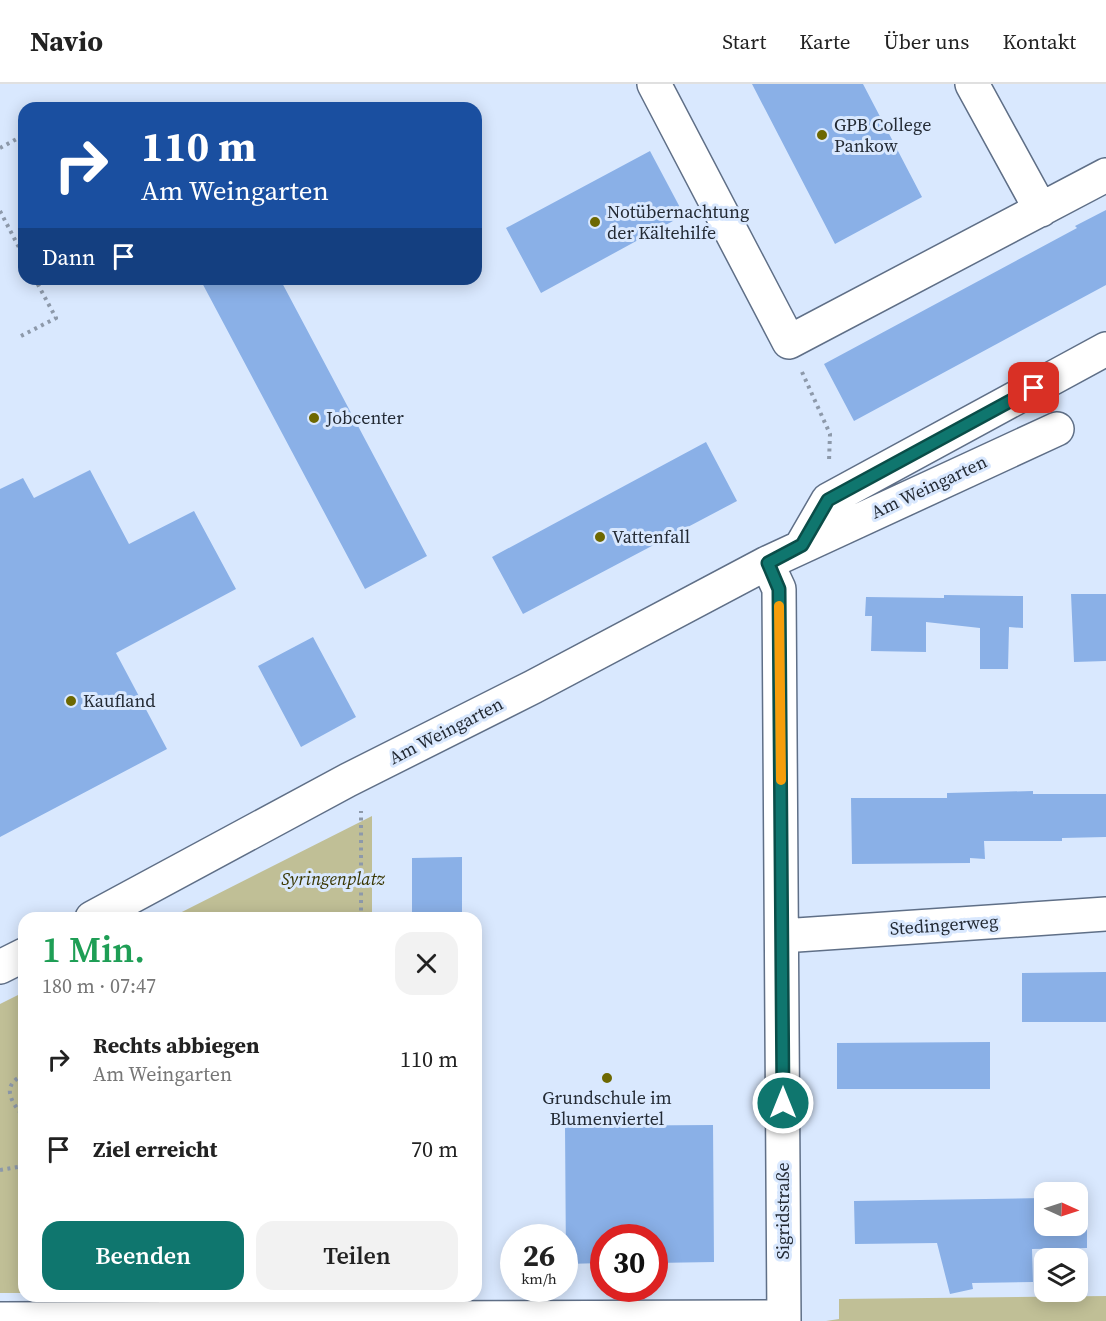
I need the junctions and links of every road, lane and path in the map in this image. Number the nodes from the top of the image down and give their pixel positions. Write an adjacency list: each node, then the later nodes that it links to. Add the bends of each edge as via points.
1 (654, 84): 11 (street)
2 (972, 84): 6 (street)
3 (18, 138): 4 (path)
4 (0, 148)
5 (1106, 176): 6 (street)
6 (1041, 210): 11 (street)
7 (0, 211): 8 (path)
8 (18, 246)
9 (38, 285): 10 (path, via 56,318)
10 (21, 336)
11 (789, 342): 14 (path, via 830,434)
12 (1106, 349): 14 (street, Am Weingarten)
13 (1057, 429): 15 (street, Am Weingarten)
14 (828, 500): 15 (street)
15 (802, 545): 16 (street, Am Weingarten)
16 (768, 563): 18 (street, Am Weingarten, via 348,780); 21 (street, Sigridstraße, via 779,589)
17 (361, 809): 19 (path)
18 (103, 912)
19 (361, 912)
20 (1106, 914): 21 (street, Stedingerweg)
21 (782, 936): 29 (street, Sigridstraße)
22 (18, 958): 23 (street)
23 (0, 968)
24 (18, 1077): 25 (path, via 9,1088 9,1095)
25 (18, 1110)
26 (18, 1167): 27 (path)
27 (0, 1170)
28 (0, 1319): 29 (street)
29 (784, 1319)

